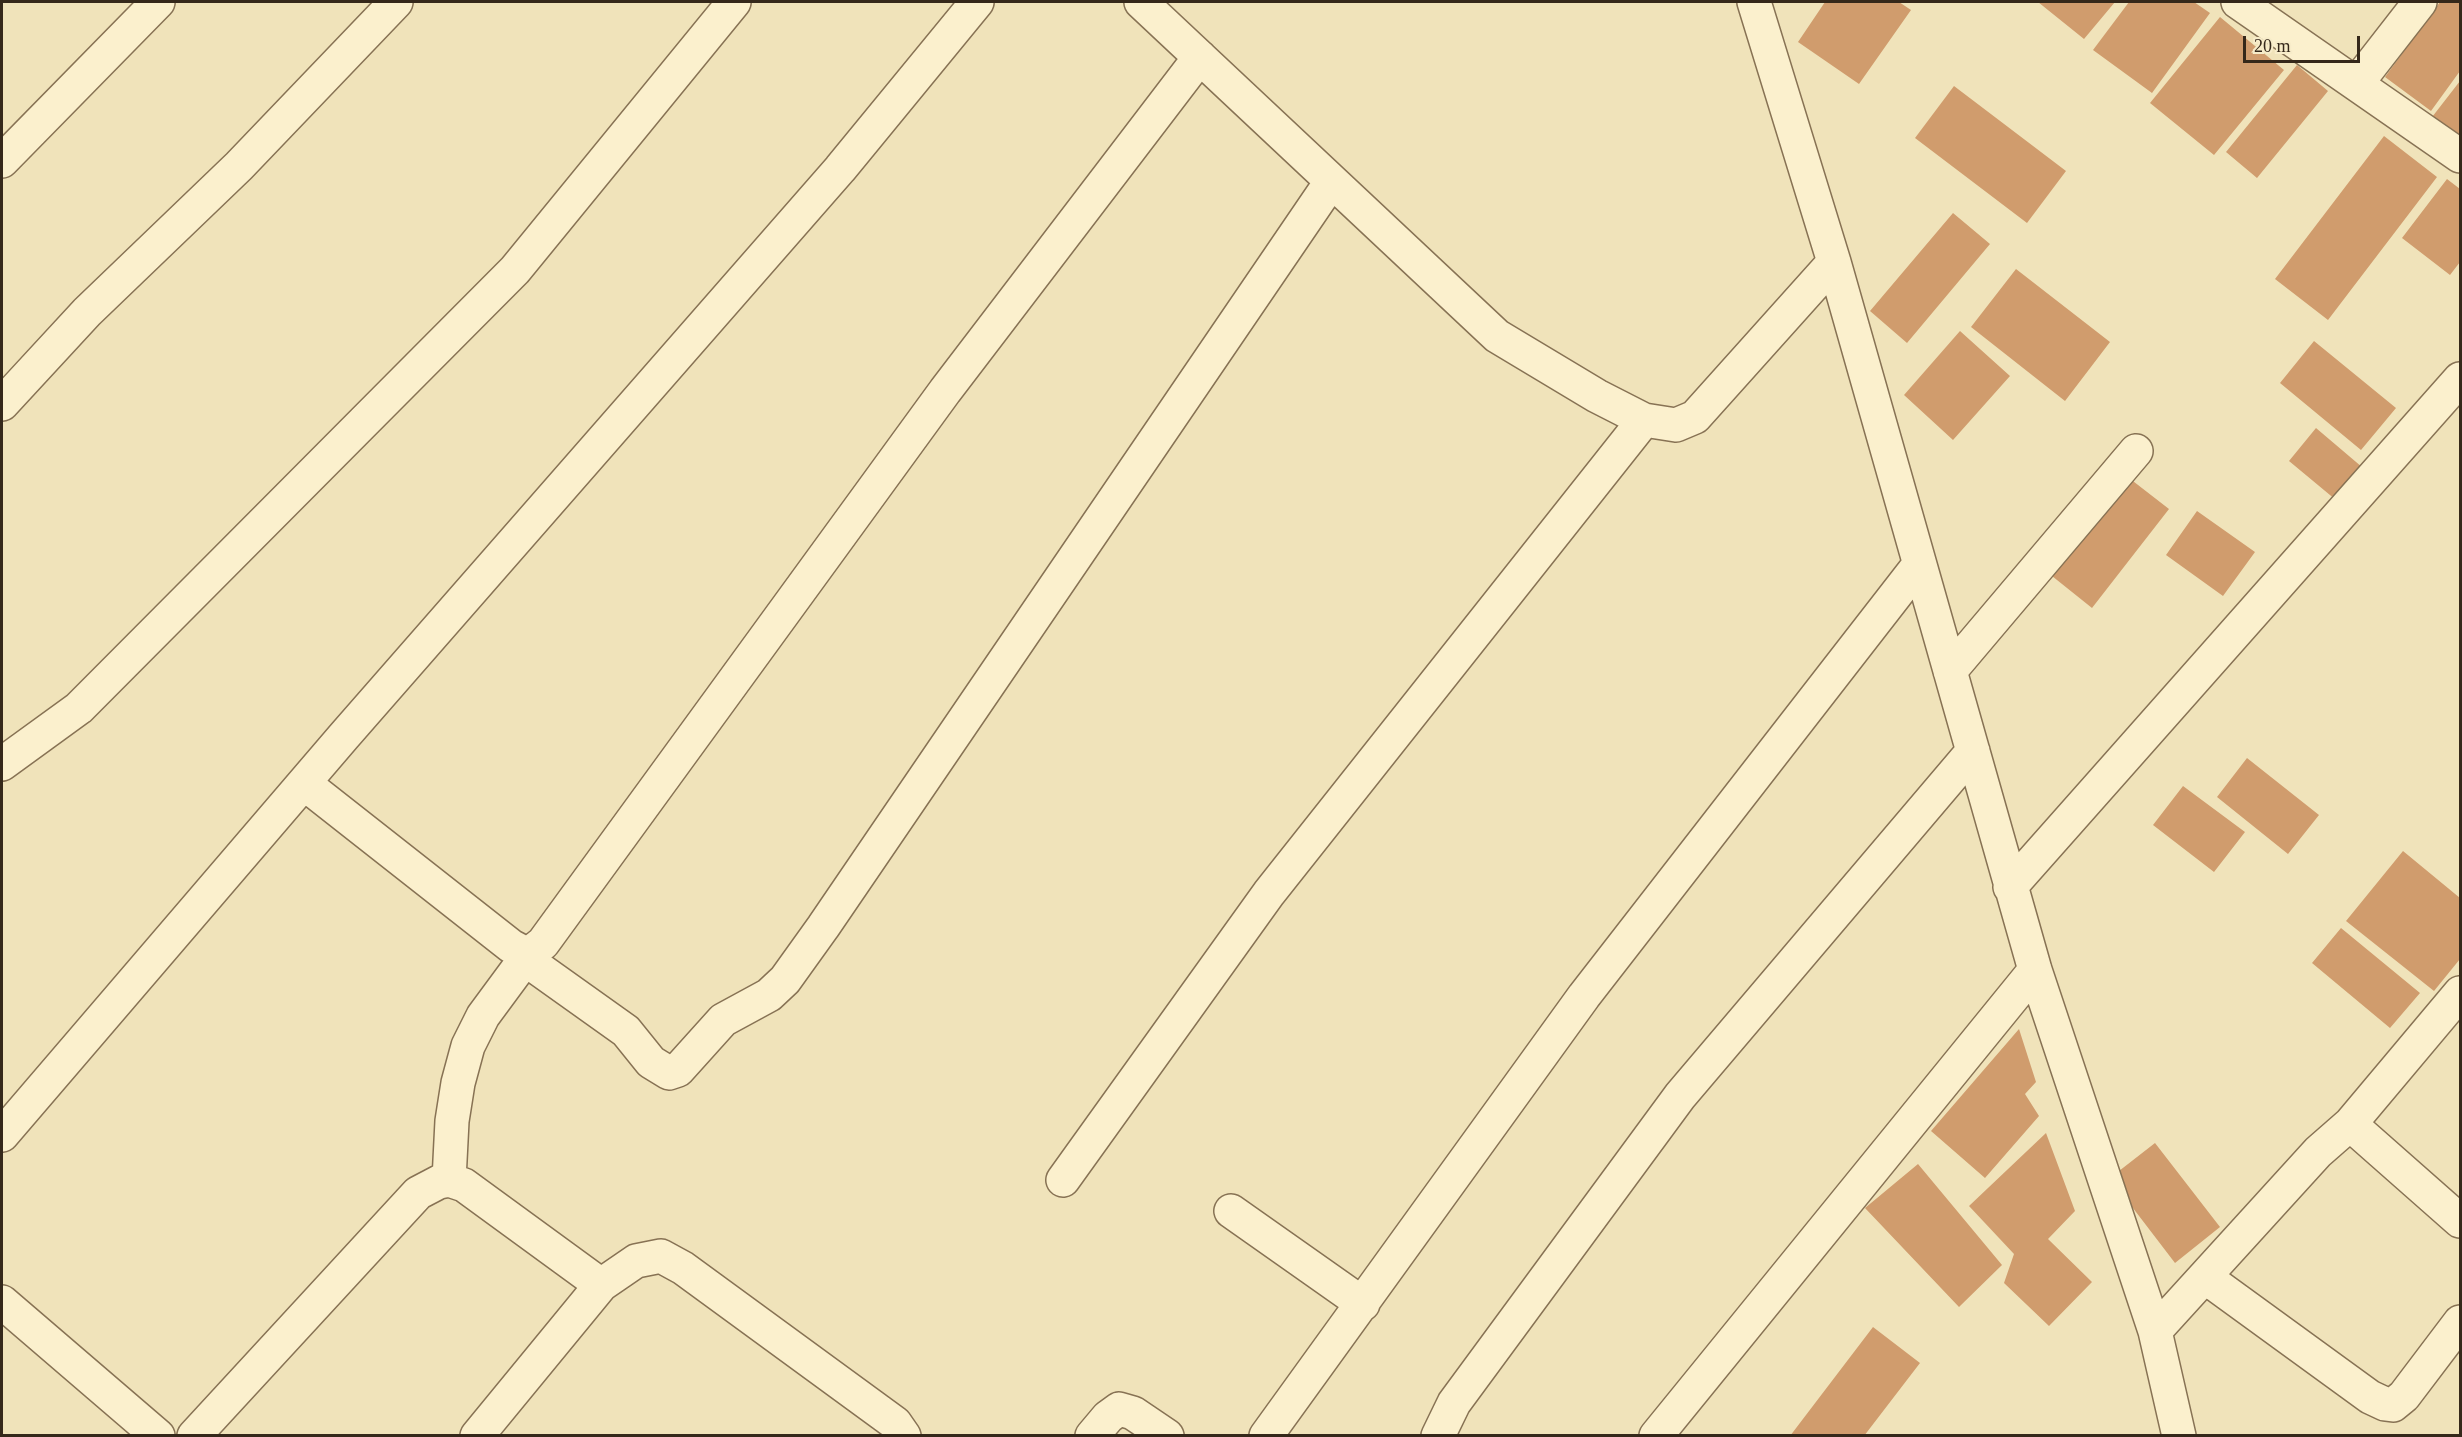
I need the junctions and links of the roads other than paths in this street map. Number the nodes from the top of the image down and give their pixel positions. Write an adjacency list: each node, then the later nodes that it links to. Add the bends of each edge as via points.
1 (158, 2): 12 (street)
2 (396, 2): 16 (street, via 239,166 87,312)
3 (734, 2): 22 (street, via 515,270 79,708)
4 (977, 2): 23 (street, via 840,169)
5 (1141, 2): 9 (street)
6 (1754, 2): 14 (street)
7 (2238, 2): 10 (street)
8 (2420, 2): 10 (street)
9 (1200, 57): 13 (street); 25 (street, via 945,391 543,943)
10 (2357, 83): 11 (street)
11 (2460, 156)
12 (2, 161)
13 (1331, 182): 17 (street, via 1497,336); 25 (street, via 837,907 769,995 723,1020 678,1070 669,1073 651,1062 626,1031)
14 (1834, 262): 17 (street, via 1695,417 1676,425); 19 (street)
15 (2460, 379): 24 (street)
16 (2, 404)
17 (1644, 420): 31 (street, via 1269,893)
18 (2136, 451): 20 (street)
19 (1918, 566): 20 (street); 37 (street, via 1584,996)
20 (1950, 671): 21 (street)
21 (1973, 751): 24 (street); 47 (street, via 1680,1096 1454,1403)
22 (2, 764)
23 (305, 784): 25 (street); 29 (street)
24 (2010, 887): 26 (street)
25 (526, 957): 30 (street, via 483,1016 468,1046 452,1121)
26 (2035, 970): 39 (street); 48 (street)
27 (2460, 993): 28 (street)
28 (2350, 1124): 33 (street); 34 (street, via 2318,1152)
29 (2, 1135)
30 (449, 1180): 35 (street, via 464,1185); 41 (street, via 418,1193)
31 (1062, 1180)
32 (1230, 1211): 37 (street)
33 (2460, 1221)
34 (2205, 1277): 38 (street, via 2385,1404 2393,1404 2404,1396); 39 (street)
35 (601, 1285): 42 (street); 43 (street, via 636,1261 661,1256 683,1268 895,1423)
36 (2, 1302): 40 (street)
37 (1363, 1304): 46 (street)
38 (2460, 1322)
39 (2155, 1331): 49 (street)
40 (158, 1436)
41 (194, 1436)
42 (477, 1436)
43 (904, 1436)
44 (1092, 1436): 45 (street, via 1119,1409 1133,1413)
45 (1167, 1436)
46 (1266, 1436)
47 (1438, 1436)
48 (1656, 1436)
49 (2179, 1436)

